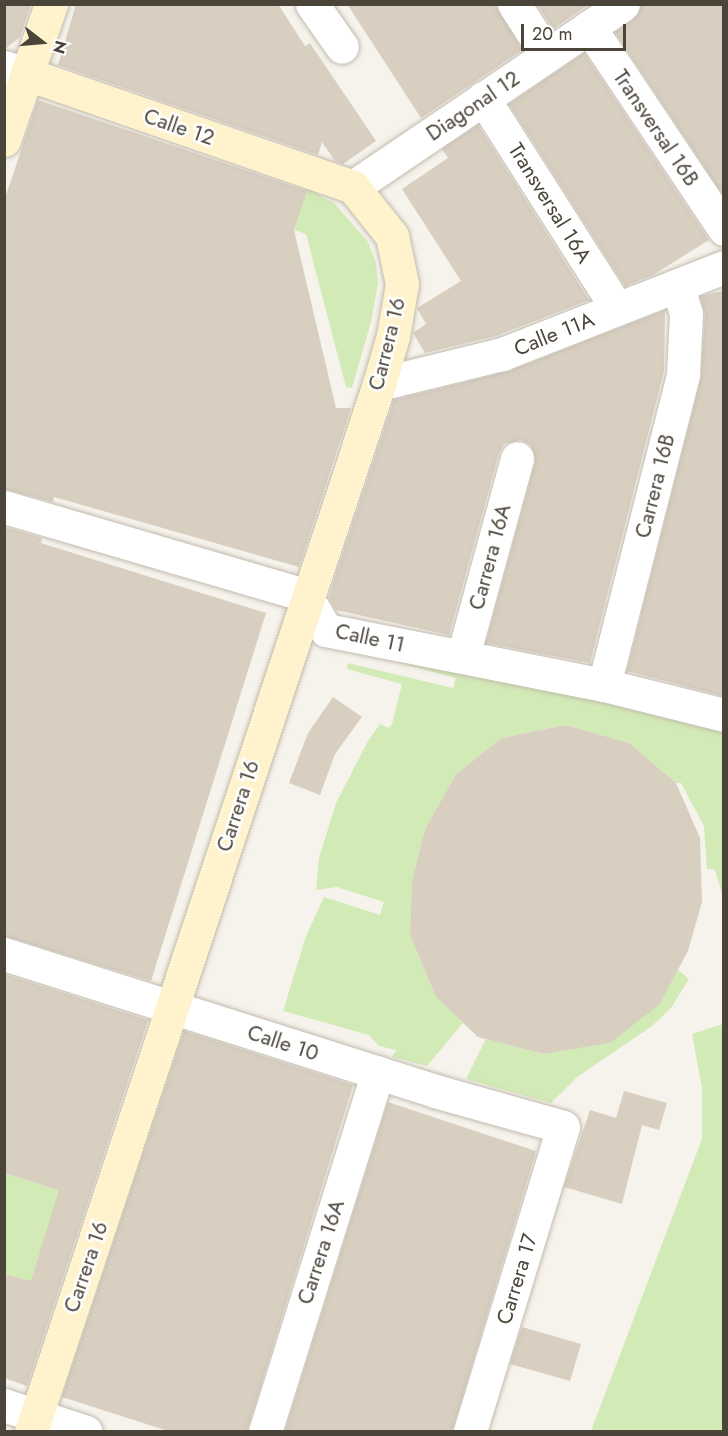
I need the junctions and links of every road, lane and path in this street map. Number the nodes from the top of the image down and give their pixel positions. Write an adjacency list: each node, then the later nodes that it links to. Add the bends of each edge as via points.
1 (51, 4): 8 (street)
2 (312, 4): 6 (street)
3 (514, 4): 7 (street)
4 (622, 4): 5 (street, Diagonal 12)
5 (589, 27): 7 (street, Diagonal 12); 12 (street, Transversal 16B)
6 (342, 47)
7 (547, 55): 9 (street, Diagonal 12)
8 (16, 70): 10 (street); 11 (street, Calle 12)
9 (483, 98): 11 (street, Diagonal 12); 15 (street, Transversal 16A)
10 (4, 140)
11 (353, 187): 16 (street, Carrera 16, via 392,236 402,284)
12 (723, 229)
13 (723, 267): 14 (street, Calle 11A)
14 (678, 286): 15 (street, Calle 11A); 21 (street, Carrera 16B, via 686,314 683,374)
15 (617, 308): 16 (street, Calle 11A, via 502,354)
16 (379, 384): 19 (street, Carrera 16)
17 (517, 458): 20 (street, Carrera 16A)
18 (4, 507): 19 (street)
19 (305, 595): 20 (street, Calle 11, via 326,630); 24 (street, Carrera 16)
20 (463, 656): 21 (street, Calle 11)
21 (604, 685): 22 (street, Calle 11)
22 (723, 715)
23 (4, 954): 24 (street, Calle 10)
24 (173, 1008): 25 (street, Calle 10); 28 (street, Carrera 16)
25 (378, 1072): 26 (street, Calle 10); 30 (street, Carrera 16A)
26 (563, 1127): 31 (street, Carrera 17)
27 (4, 1405): 28 (street)
28 (33, 1423): 29 (street)
29 (86, 1431)
30 (265, 1431)
31 (470, 1431)

